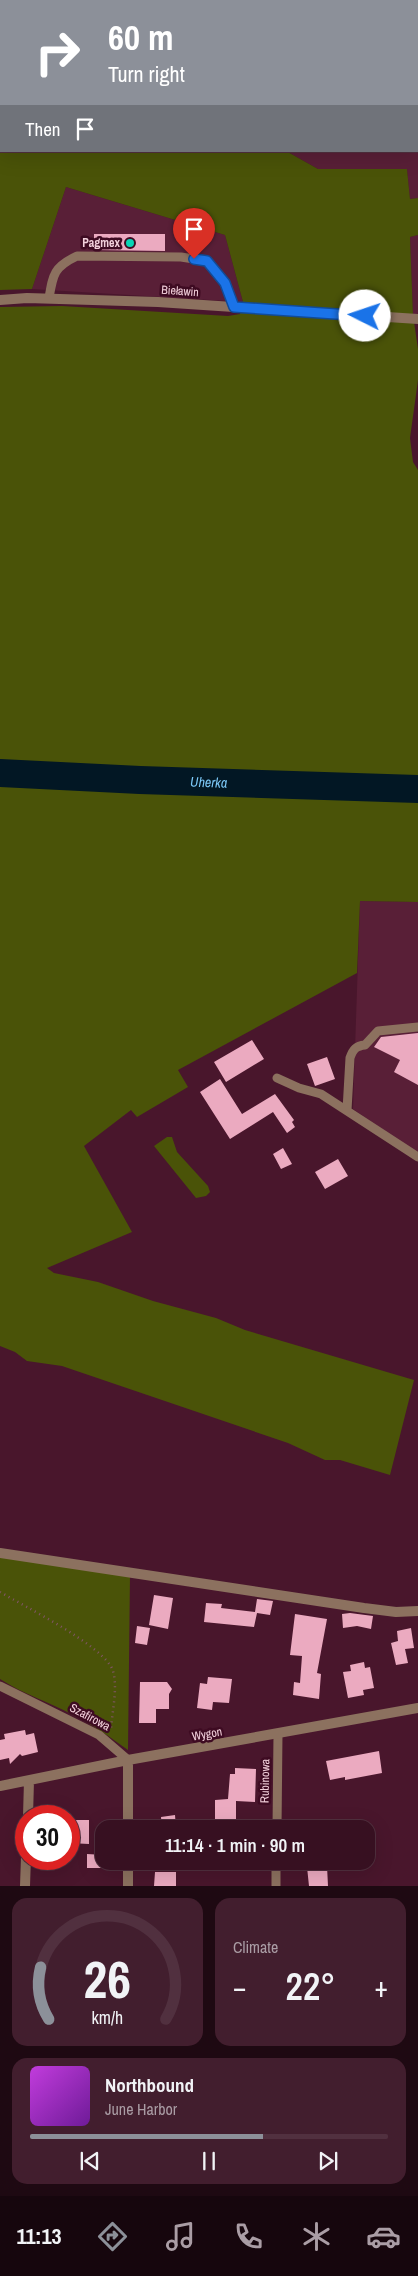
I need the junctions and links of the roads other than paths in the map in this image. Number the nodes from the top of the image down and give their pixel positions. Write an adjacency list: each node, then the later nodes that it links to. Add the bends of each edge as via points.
1 (49, 298): 2 (street, Bieławin); 3 (street, Bieławin); 3 (lane, via 52,280 61,263 76,256 181,257 207,261 225,283)
2 (0, 300)
3 (234, 307): 4 (street, Bieławin)
4 (418, 319)
5 (418, 1027): 7 (lane, via 378,1031 365,1046 352,1050)
6 (277, 1078): 7 (lane, via 321,1094)
7 (347, 1110): 8 (lane)
8 (418, 1157)
9 (0, 1553): 10 (street, via 364,1608)
10 (418, 1611)
11 (0, 1686): 14 (lane, Szafirowa, via 99,1735)
12 (418, 1708): 13 (street, Wygon)
13 (278, 1734): 14 (street, Wygon); 19 (lane, Rubinowa)
14 (128, 1760): 15 (street, Wygon); 18 (street)
15 (29, 1781): 16 (street, Wygon); 17 (street)
16 (0, 1786)
17 (28, 1805)
18 (128, 1820)
19 (277, 1820)
20 (26, 1870): 23 (street)
21 (128, 1870): 24 (street)
22 (276, 1870): 25 (lane)
23 (25, 1886)
24 (128, 1886)
25 (276, 1886)

